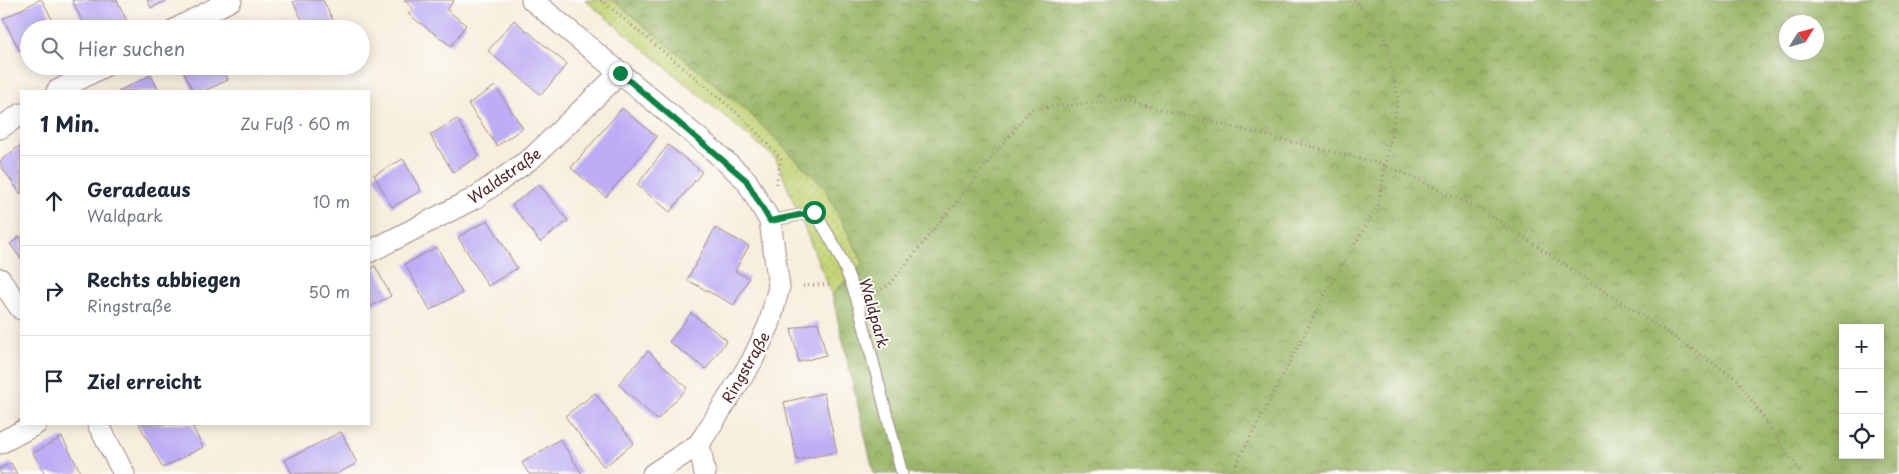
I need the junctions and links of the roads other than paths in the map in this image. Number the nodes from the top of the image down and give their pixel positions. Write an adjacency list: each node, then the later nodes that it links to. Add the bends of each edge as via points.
1 (231, 0): 3 (street)
2 (532, 0): 4 (street, Ringstraße)
3 (193, 20)
4 (620, 73): 9 (street, Ringstraße, via 746,180); 10 (street, Waldstraße, via 533,157 475,198)
5 (87, 75): 6 (street)
6 (59, 90)
7 (20, 115): 8 (street)
8 (0, 128)
9 (770, 221): 16 (street, Ringstraße, via 779,287 769,325 752,361); 20 (lane, Waldpark, via 814,212 833,240 858,303)
10 (370, 251)
11 (0, 279): 12 (street)
12 (20, 308)
13 (34, 425): 15 (street)
14 (99, 425): 17 (street)
15 (0, 443)
16 (699, 444): 18 (street); 19 (street)
17 (124, 474)
18 (653, 474)
19 (705, 474)
20 (902, 474)

